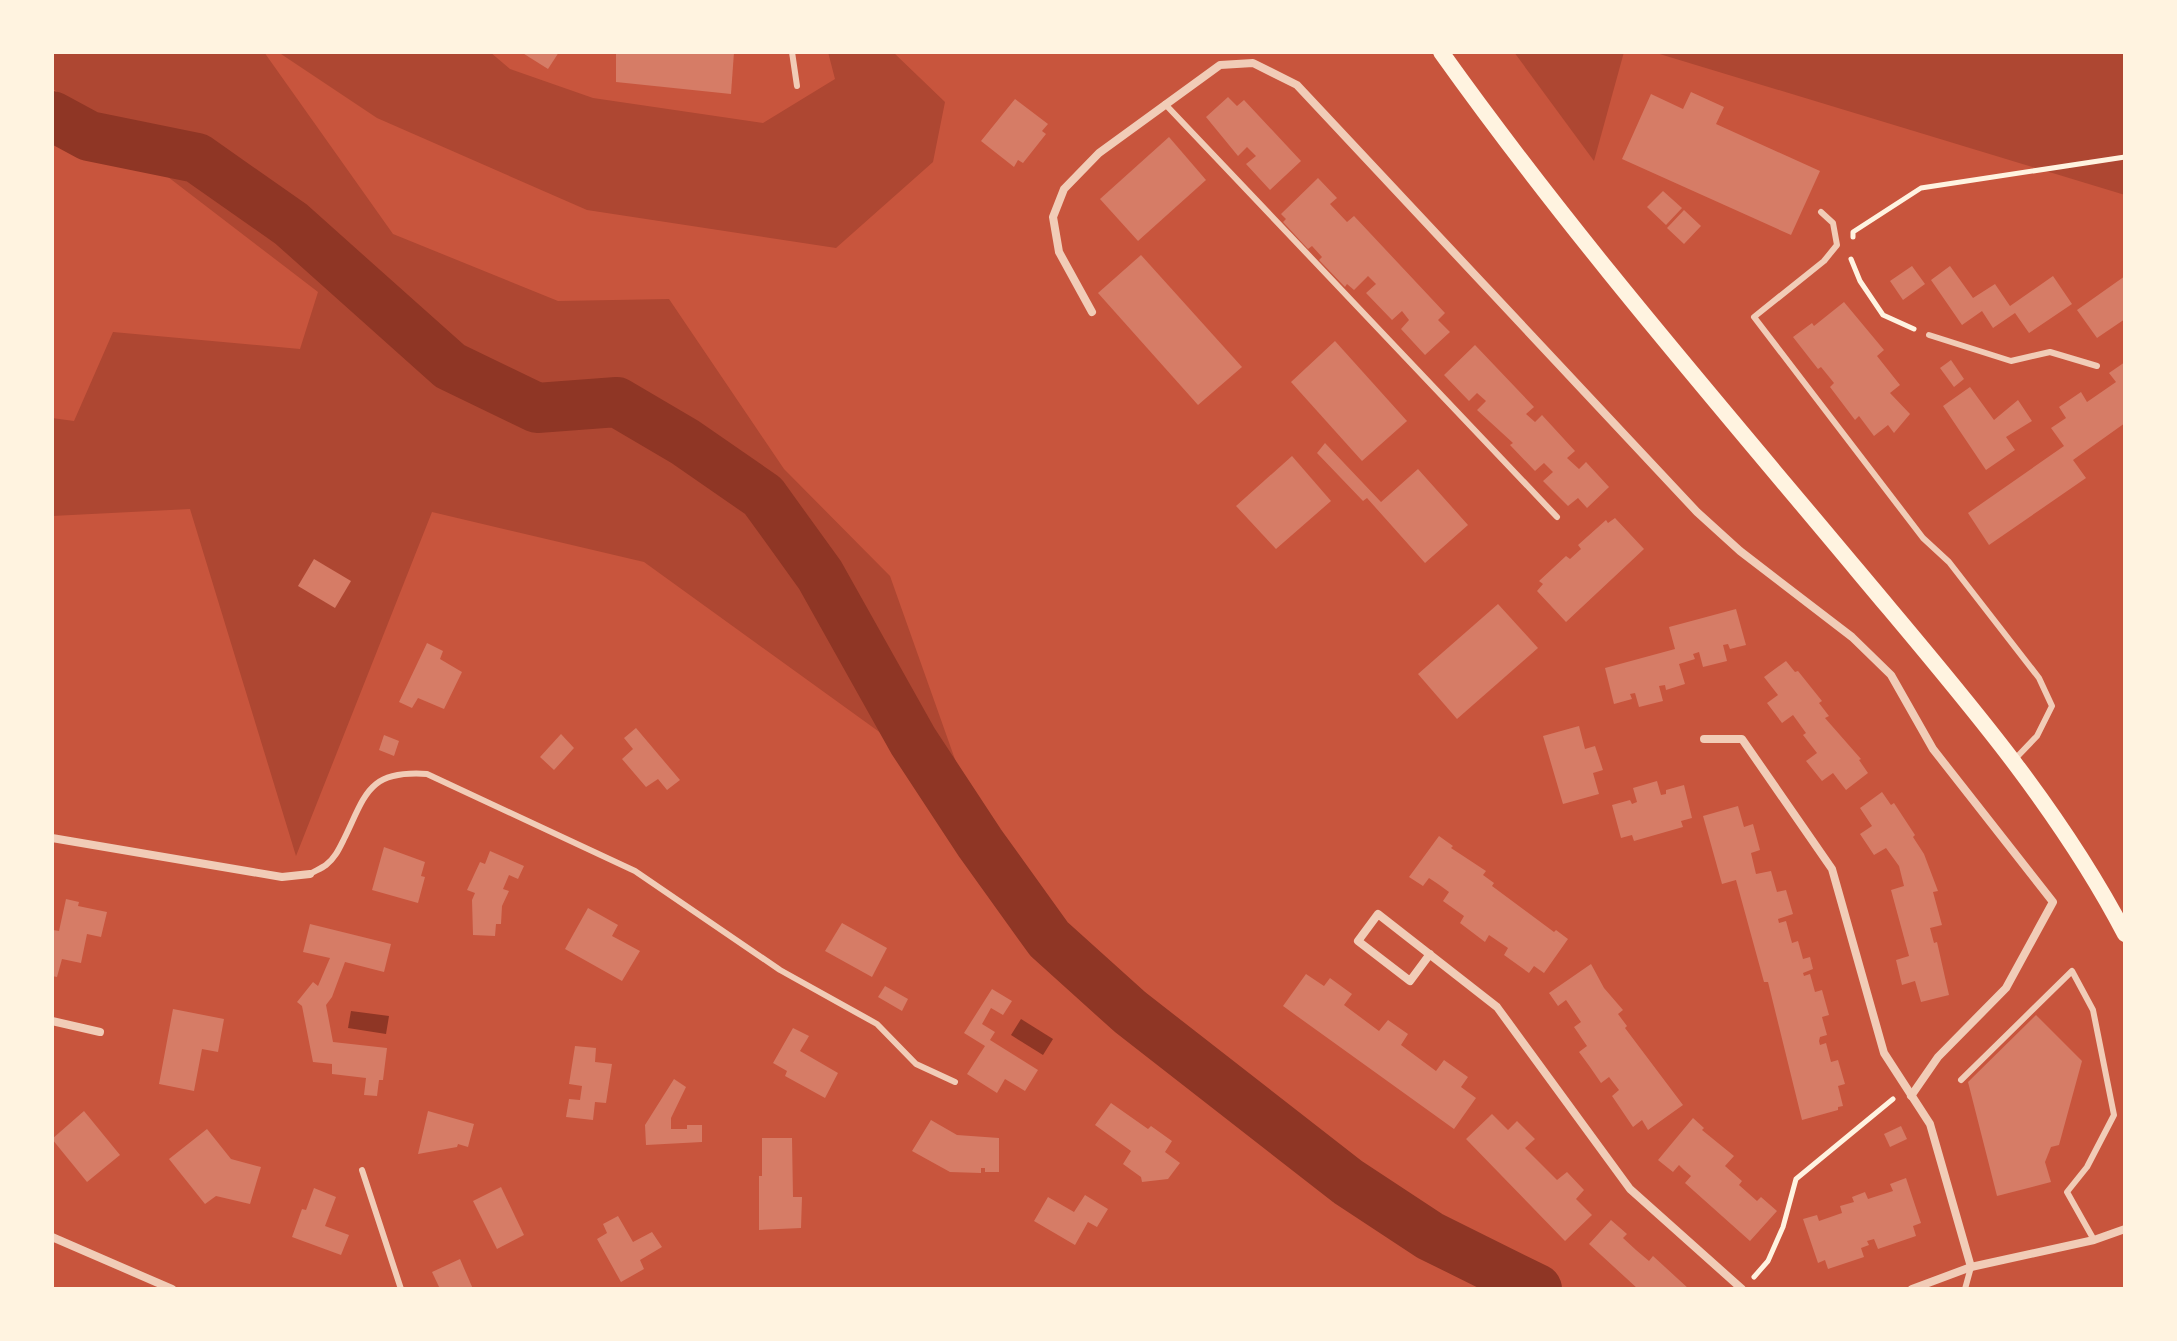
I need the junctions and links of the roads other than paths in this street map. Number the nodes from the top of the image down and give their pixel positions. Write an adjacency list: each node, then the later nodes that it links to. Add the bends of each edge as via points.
1 (792, 52): 3 (lane)
2 (1441, 52): 11 (main road, via 1560,213)
3 (797, 86)
4 (1165, 104): 6 (street, via 1099,153 1064,189 1053,217 1059,252); 9 (lane); 20 (street, via 1220,65 1253,63 1297,85 1697,512 1852,637 1891,675 1933,749 2053,902 2006,988)
5 (1821, 212): 11 (lane, via 1833,223 1837,245 1754,317 1923,538 1949,562 2039,678 2052,706 2037,736)
6 (1092, 312)
7 (1929, 335): 8 (lane, via 2011,361 2050,352)
8 (2097, 366)
9 (1557, 517)
10 (1704, 739): 20 (street, via 1742,739 1832,869 1884,1053)
11 (2012, 762): 14 (main road, via 2081,856)
12 (52, 838): 13 (street, via 282,877)
13 (310, 874): 19 (lane, via 337,853 361,800 381,780 427,774 635,871 780,970 877,1024 916,1064)
14 (2125, 934)
15 (1430, 954): 15 (street, via 1378,914 1358,941 1410,981); 28 (street, via 1497,1007 1630,1189)
16 (52, 1021): 17 (street)
17 (100, 1032)
18 (1961, 1080): 24 (lane, via 2072,971 2093,1010 2114,1115 2087,1167 2067,1192)
19 (955, 1082)
20 (1909, 1092): 25 (street, via 1930,1124)
21 (362, 1170): 27 (lane)
22 (2125, 1229): 24 (street)
23 (52, 1237): 26 (street)
24 (2094, 1240): 25 (street)
25 (1971, 1267): 29 (street); 30 (lane)
26 (172, 1289)
27 (401, 1289)
28 (1742, 1289)
29 (1912, 1289)
30 (1965, 1289)

